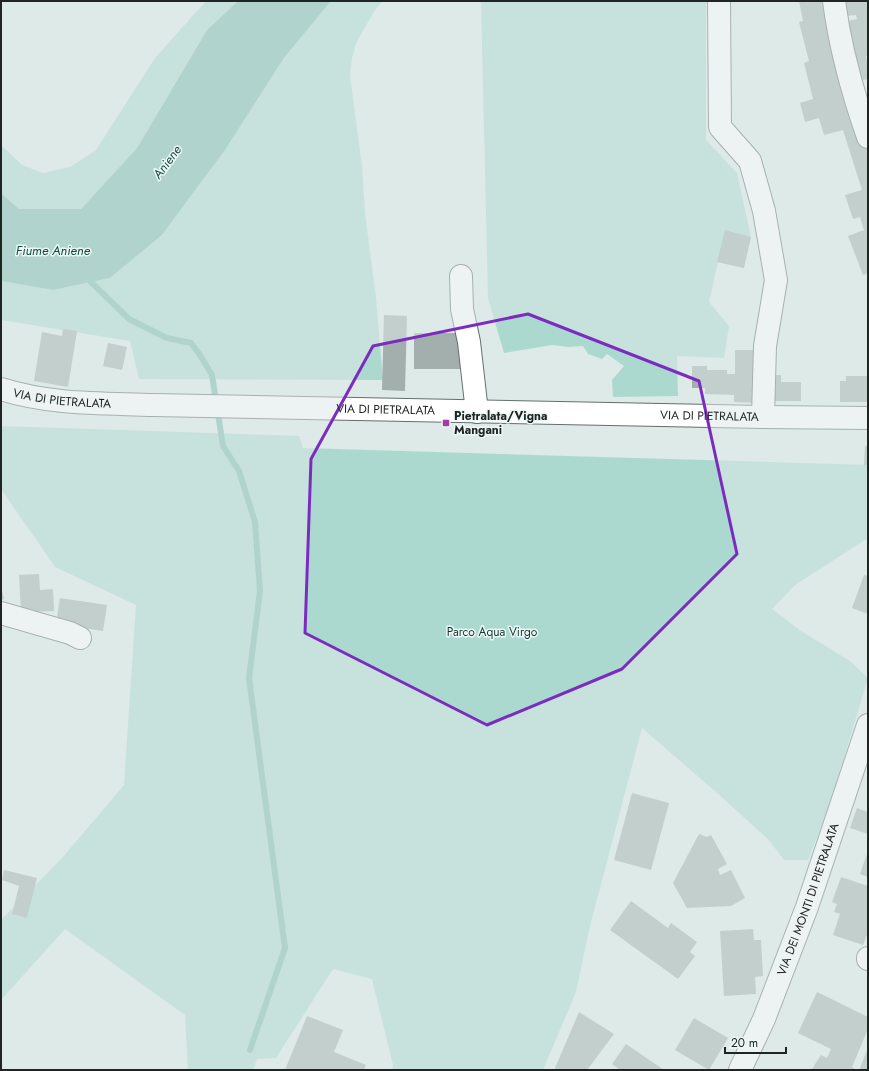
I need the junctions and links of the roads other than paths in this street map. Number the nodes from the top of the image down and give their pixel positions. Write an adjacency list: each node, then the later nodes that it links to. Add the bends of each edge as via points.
1 (719, 1): 7 (street, via 720,127 750,161 764,211 776,280 765,346)
2 (834, 1): 3 (street, via 855,101)
3 (868, 137)
4 (461, 276): 6 (street, via 462,309 469,342)
5 (1, 389): 6 (street, VIA DI PIETRALATA, via 32,398 62,402)
6 (477, 412): 7 (street, VIA DI PIETRALATA)
7 (762, 418): 8 (street, VIA DI PIETRALATA)
8 (868, 418)
9 (1, 613): 10 (street)
10 (80, 638)
11 (868, 725): 12 (street, VIA DEI MONTI DI PIETRALATA, via 807,907 764,1019)
12 (740, 1070)

